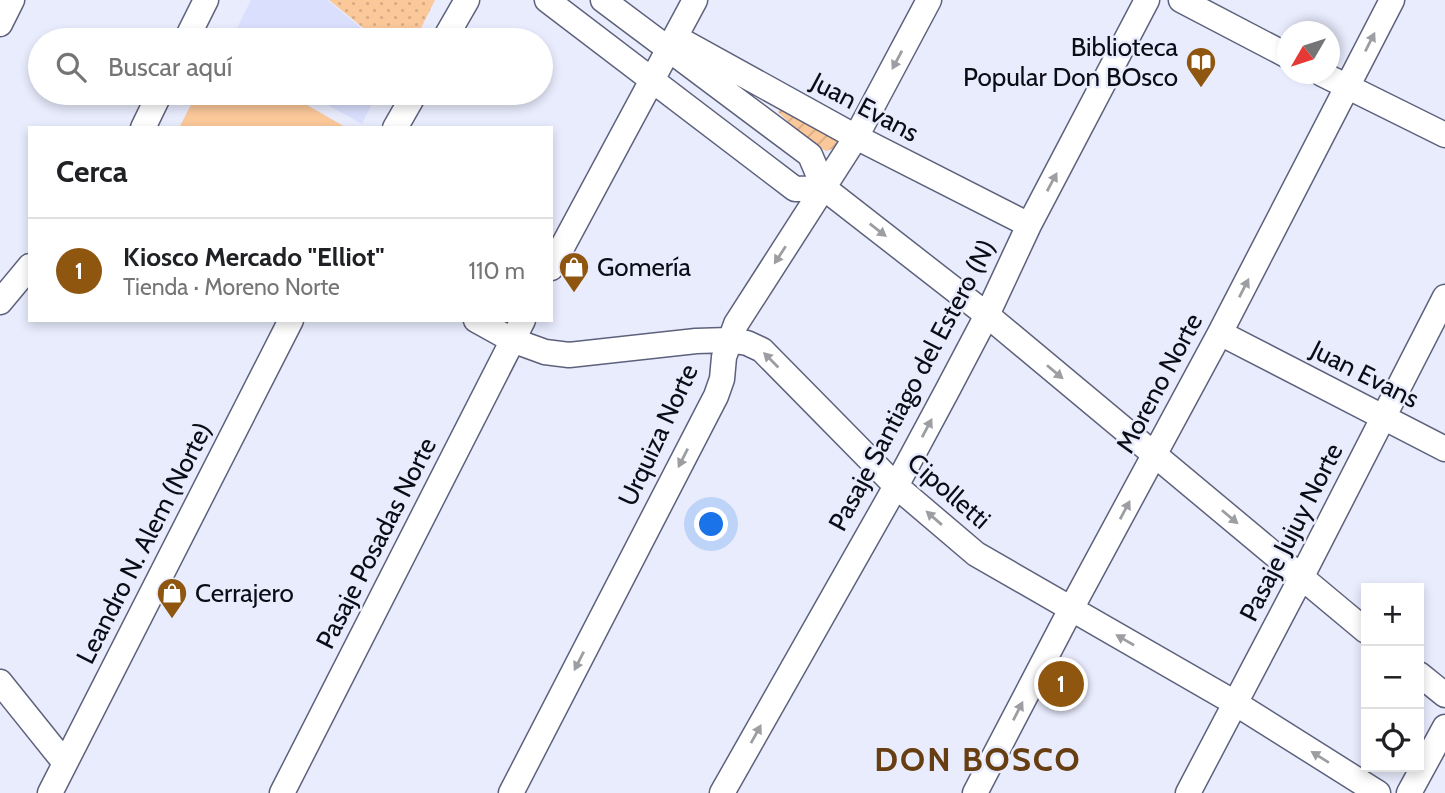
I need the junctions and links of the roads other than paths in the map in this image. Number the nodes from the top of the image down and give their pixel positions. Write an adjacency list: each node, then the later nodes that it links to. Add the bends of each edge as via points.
1 (12, 0): 11 (street)
2 (467, 0): 13 (street)
3 (547, 0): 16 (street)
4 (603, 0): 14 (street)
5 (695, 0): 14 (street)
6 (929, 0): 24 (street, Urquiza Norte, one-way to 24)
7 (1147, 0): 26 (street, Pasaje Santiago del Estero (N), one-way to 7)
8 (1181, 0): 15 (street)
9 (1392, 0): 18 (street, Moreno Norte, one-way to 9)
10 (198, 3): 12 (street)
11 (0, 24)
12 (190, 28)
13 (451, 28)
14 (672, 44): 16 (street); 24 (street, Juan Evans); 25 (street, via 810,155)
15 (1277, 50)
16 (653, 80): 25 (street, via 795,190); 27 (street)
17 (1340, 83): 18 (street)
18 (1347, 87): 23 (street); 35 (street, Moreno Norte, one-way to 18)
19 (154, 105): 21 (street)
20 (408, 105): 22 (street)
21 (144, 126)
22 (396, 126)
23 (1445, 135)
24 (856, 136): 25 (street, Urquiza Norte); 26 (street, Juan Evans)
25 (824, 188): 31 (street, one-way to 31); 36 (street, Urquiza Norte, one-way to 36)
26 (1029, 225): 31 (street, Pasaje Santiago del Estero (N))
27 (553, 264)
28 (28, 268): 30 (street)
29 (1445, 297): 37 (street, Pasaje Jujuy Norte)
30 (0, 302)
31 (986, 315): 39 (street, one-way to 39); 40 (street, Pasaje Santiago del Estero (N), one-way to 31)
32 (290, 322): 49 (street, Leandro N. Alem (Norte))
33 (484, 322): 34 (street, Cipolletti)
34 (517, 330): 36 (street, Cipolletti, via 545,352 569,355); 51 (street, Pasaje Posadas Norte)
35 (1220, 333): 37 (street, Juan Evans); 39 (street, Moreno Norte)
36 (729, 341): 40 (street, Cipolletti, one-way to 36, via 762,350); 52 (street, Urquiza Norte, one-way to 52, via 716,396)
37 (1384, 417): 38 (street, Juan Evans); 41 (street, Pasaje Jujuy Norte)
38 (1445, 449)
39 (1155, 454): 41 (street, one-way to 41); 42 (street, Moreno Norte, one-way to 39)
40 (896, 486): 42 (street, Cipolletti, one-way to 40, via 976,554); 53 (street, Pasaje Santiago del Estero (N), one-way to 40)
41 (1301, 578): 43 (street); 47 (street, Pasaje Jujuy Norte)
42 (1071, 609): 47 (street, Cipolletti, one-way to 42); 54 (street, Moreno Norte, one-way to 42)
43 (1361, 627)
44 (1424, 678): 46 (street)
45 (0, 682): 49 (street)
46 (1445, 695)
47 (1235, 703): 55 (street, Pasaje Jujuy Norte); 56 (street, Cipolletti, one-way to 47)
48 (1445, 727): 57 (street)
49 (65, 763): 50 (street, Leandro N. Alem (Norte))
50 (50, 793)
51 (282, 793)
52 (511, 793)
53 (722, 793)
54 (975, 793)
55 (1188, 793)
56 (1378, 793)
57 (1409, 793)

